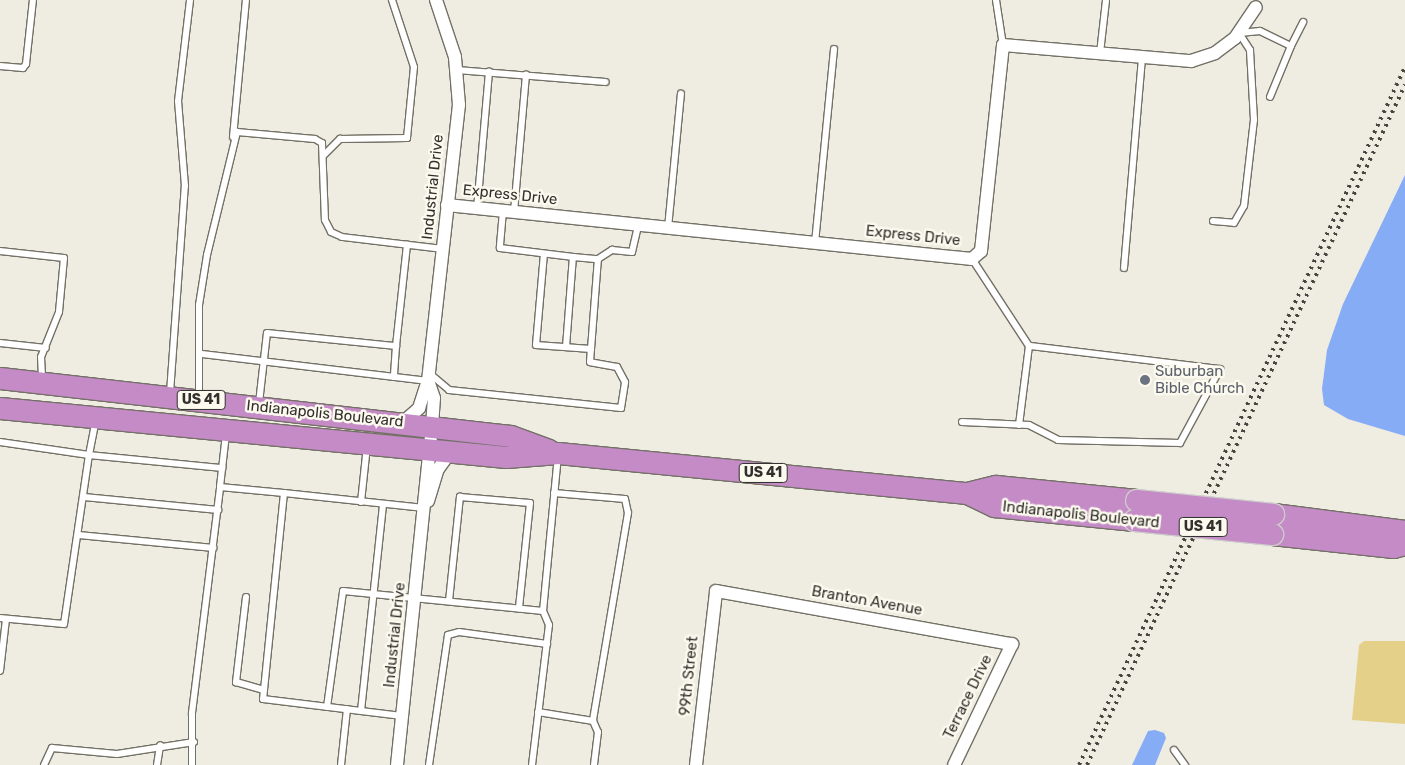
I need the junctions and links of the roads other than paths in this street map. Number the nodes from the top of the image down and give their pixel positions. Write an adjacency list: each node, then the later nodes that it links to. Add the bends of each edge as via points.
1 (33, 0): 16 (lane, via 26,64 23,68)
2 (190, 0): 52 (lane, via 178,101 185,186)
3 (246, 0): 23 (lane)
4 (392, 0): 24 (lane, via 414,67 407,138 340,139)
5 (436, 0): 17 (street, Industrial Drive)
6 (996, 0): 11 (lane)
7 (1106, 0): 14 (lane)
8 (1258, 4): 10 (street)
9 (1303, 22): 12 (lane)
10 (1239, 33): 12 (lane, via 1260,31); 15 (street, via 1215,52 1191,61); 28 (lane, via 1250,50 1254,120 1244,206 1234,223)
11 (1003, 45): 14 (street); 38 (street, Express Drive, via 981,251)
12 (1292, 46): 22 (lane)
13 (834, 49): 31 (lane)
14 (1100, 55): 15 (street)
15 (1142, 59): 39 (lane)
16 (0, 66)
17 (457, 70): 18 (lane); 25 (street, Industrial Drive, via 459,104)
18 (489, 72): 19 (lane); 26 (lane)
19 (526, 76): 20 (lane); 27 (lane)
20 (606, 82)
21 (681, 94): 30 (lane)
22 (1270, 97)
23 (233, 138): 24 (lane, via 244,130 315,139 322,143); 46 (lane, via 199,305)
24 (324, 155): 32 (lane, via 325,220 331,232 342,237)
25 (447, 205): 26 (street, Express Drive); 33 (street, Industrial Drive)
26 (477, 208): 27 (street, Express Drive)
27 (508, 211): 29 (street, Express Drive); 35 (lane, via 500,248)
28 (1213, 221)
29 (638, 225): 30 (street, Express Drive); 37 (lane, via 632,252 612,250)
30 (668, 228): 31 (street, Express Drive)
31 (814, 243): 38 (street, Express Drive)
32 (406, 245): 33 (lane); 41 (lane)
33 (442, 249): 49 (street, Industrial Drive)
34 (0, 251): 44 (lane, via 64,258 59,312)
35 (544, 254): 36 (lane); 43 (lane, via 536,345)
36 (573, 257): 37 (lane); 43 (lane)
37 (598, 259): 45 (lane)
38 (972, 259): 42 (lane)
39 (1124, 268)
40 (0, 343): 44 (lane)
41 (396, 346): 47 (lane, via 267,333); 48 (lane)
42 (1029, 346): 59 (lane); 59 (lane, via 1220,369 1180,442 1058,440)
43 (566, 347): 45 (lane)
44 (46, 348): 51 (lane, via 41,357)
45 (591, 349): 49 (lane, via 590,362 617,367 621,374 625,382 621,408 449,390)
46 (202, 354): 47 (lane); 53 (lane)
47 (263, 362): 48 (lane); 54 (lane)
48 (394, 377): 49 (lane)
49 (429, 377): 58 (street, Industrial Drive, via 419,408); 60 (street, Industrial Drive, via 434,398)
50 (0, 378): 51 (highway, Indianapolis Boulevard / US 41)
51 (42, 383): 52 (highway, Indianapolis Boulevard / US 41)
52 (170, 397): 53 (highway, Indianapolis Boulevard / US 41)
53 (199, 400): 54 (highway, Indianapolis Boulevard / US 41)
54 (259, 407): 58 (highway, Indianapolis Boulevard / US 41)
55 (0, 408): 56 (highway, Indianapolis Boulevard / US 41)
56 (97, 417): 61 (highway, Indianapolis Boulevard / US 41); 67 (lane)
57 (962, 422): 59 (lane)
58 (402, 423): 60 (highway, Indianapolis Boulevard / US 41)
59 (1019, 425)
60 (432, 426): 64 (street, Industrial Drive); 66 (highway, Indianapolis Boulevard / US 41, via 511,436)
61 (227, 430): 63 (highway, Indianapolis Boulevard / US 41); 68 (lane)
62 (0, 442): 67 (lane)
63 (368, 443): 64 (highway, Indianapolis Boulevard / US 41); 73 (lane)
64 (427, 449): 65 (highway, Indianapolis Boulevard / US 41); 75 (street, Industrial Drive)
65 (451, 451): 66 (highway, Indianapolis Boulevard / US 41, via 506,457); 75 (street, Industrial Drive, via 438,469)
66 (558, 453): 71 (lane); 77 (highway, Indianapolis Boulevard / US 41, bridge, via 967,493 996,486 1135,510)
67 (89, 455): 68 (lane); 72 (lane)
68 (222, 468): 69 (lane)
69 (220, 487): 70 (lane); 76 (lane)
70 (284, 493): 73 (lane); 93 (lane)
71 (554, 493): 88 (lane); 99 (lane, via 625,499 628,513)
72 (84, 497): 76 (lane); 79 (lane)
73 (361, 502): 74 (lane)
74 (383, 504): 75 (lane); 83 (lane)
75 (425, 508): 85 (street, Industrial Drive)
76 (218, 510): 81 (lane)
77 (1272, 524): 78 (highway, Indianapolis Boulevard / US 41); 80 (highway, Indianapolis Boulevard / US 41, via 1393,547)
78 (1405, 532)
79 (79, 535): 81 (lane); 89 (lane, via 64,624)
80 (1405, 544)
81 (213, 548): 100 (lane, via 192,713)
82 (716, 591): 91 (street, Branton Avenue); 111 (street, 99th Street)
83 (373, 594): 85 (lane); 94 (lane, via 343,591); 96 (lane)
84 (246, 597): 93 (lane, via 236,682)
85 (415, 599): 86 (lane); 98 (street, Industrial Drive)
86 (449, 601): 87 (lane); 87 (lane, via 460,497 530,503)
87 (519, 608): 88 (lane)
88 (543, 611): 90 (lane, via 549,626)
89 (3, 619): 92 (lane)
90 (547, 644): 97 (lane); 108 (lane, via 459,632 448,635)
91 (1012, 644): 112 (street, Terrace Drive)
92 (0, 671)
93 (264, 690): 94 (lane, via 264,699)
94 (327, 707): 95 (lane)
95 (347, 709): 96 (lane); 106 (lane)
96 (361, 711): 98 (lane)
97 (538, 712): 99 (lane); 109 (lane)
98 (402, 716): 107 (street, Industrial Drive)
99 (593, 721): 110 (lane, via 598,732)
100 (194, 742): 101 (lane); 105 (lane)
101 (160, 745): 103 (lane, via 117,754 52,748); 104 (lane)
102 (1174, 750): 113 (lane)
103 (44, 765)
104 (157, 765)
105 (192, 765)
106 (341, 765)
107 (397, 765)
108 (429, 765)
109 (532, 765)
110 (594, 765)
111 (696, 765)
112 (954, 765)
113 (1185, 765)

